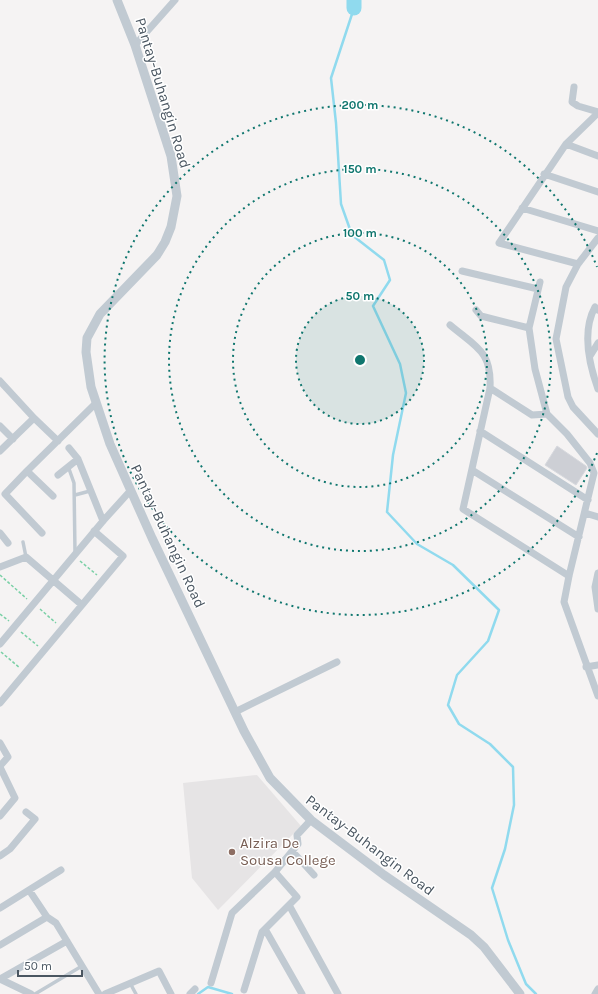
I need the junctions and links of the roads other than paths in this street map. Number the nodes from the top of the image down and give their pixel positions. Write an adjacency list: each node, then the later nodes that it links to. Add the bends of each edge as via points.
1 (117, 0): 3 (street, Pantay-Buhangin Road)
2 (174, 0): 3 (street)
3 (136, 45): 24 (street, Pantay-Buhangin Road, via 171,156 176,196 171,228 165,242 156,255 100,314 87,338 88,370)
4 (574, 88): 5 (street, via 572,102)
5 (598, 112): 6 (street)
6 (566, 144): 7 (street); 8 (street)
7 (598, 156)
8 (544, 174): 9 (street); 10 (street)
9 (598, 192)
10 (522, 208): 11 (street); 13 (street, via 499,243)
11 (598, 231)
12 (598, 238): 13 (street)
13 (578, 264): 29 (street, via 566,287 556,346 568,397 573,407)
14 (462, 271): 18 (street, via 539,286)
15 (476, 310): 18 (street, via 482,316)
16 (598, 310): 20 (street, via 595,307 590,316)
17 (450, 325): 22 (street, via 486,357 490,370)
18 (529, 328): 25 (street, via 535,369)
19 (598, 343): 20 (street)
20 (590, 356): 23 (street)
21 (0, 381): 26 (street)
22 (490, 388): 25 (street, via 532,415); 28 (street)
23 (598, 389)
24 (96, 404): 31 (street); 39 (street, Pantay-Buhangin Road)
25 (547, 414): 44 (street, via 590,463 594,474)
26 (34, 418): 30 (street); 31 (street)
27 (0, 426): 30 (street)
28 (480, 431): 36 (street); 44 (street)
29 (598, 434)
30 (12, 439): 33 (street)
31 (58, 441): 37 (street)
32 (69, 448): 34 (street)
33 (0, 451)
34 (78, 460): 35 (street); 40 (street)
35 (68, 466): 38 (street); 41 (lane)
36 (472, 470): 51 (street); 58 (street, via 463,509)
37 (27, 471): 42 (street); 43 (street)
38 (58, 475)
39 (131, 490): 47 (street); 68 (street, Pantay-Buhangin Road)
40 (90, 491): 41 (lane); 47 (street)
41 (75, 495): 54 (lane)
42 (2, 496): 49 (street)
43 (53, 496)
44 (588, 500): 45 (street)
45 (584, 513): 46 (street); 51 (street)
46 (598, 517)
47 (103, 521): 48 (street)
48 (94, 531): 54 (street); 60 (street, via 123,556)
49 (42, 533)
50 (0, 534): 52 (street)
51 (579, 537): 58 (street)
52 (8, 542)
53 (22, 542): 55 (lane)
54 (75, 555): 59 (street)
55 (26, 557): 56 (street); 59 (street)
56 (0, 567)
57 (598, 573): 61 (street, via 594,587)
58 (569, 576): 65 (street, via 564,602)
59 (54, 581): 60 (street); 62 (street)
60 (82, 605): 67 (street)
61 (598, 609)
62 (0, 644)
63 (337, 662): 68 (street)
64 (598, 665): 65 (street)
65 (586, 666): 66 (street)
66 (598, 696)
67 (0, 702)
68 (235, 712): 73 (street, Pantay-Buhangin Road, via 270,778)
69 (0, 743): 70 (street, via 8,757)
70 (0, 766): 72 (street, via 15,798)
71 (26, 812): 75 (street, via 35,819 10,849)
72 (0, 816)
73 (311, 820): 74 (street, via 297,835 298,844); 100 (street, Pantay-Buhangin Road, via 389,879 471,935 484,947)
74 (293, 852): 77 (street); 78 (street)
75 (0, 856)
76 (61, 870): 79 (street)
77 (275, 872): 80 (street, via 297,897); 89 (street, via 232,913)
78 (314, 875)
79 (29, 890): 81 (street); 82 (street)
80 (289, 905): 83 (street); 99 (street)
81 (0, 908)
82 (47, 917): 84 (street, via 56,923); 85 (street)
83 (265, 929): 91 (street); 98 (street)
84 (67, 941): 86 (street); 87 (street)
85 (0, 945)
86 (82, 966): 93 (lane); 94 (street)
87 (0, 979): 92 (street)
88 (130, 983): 95 (street); 96 (lane); 97 (street, via 159,971)
89 (211, 983)
90 (598, 989): 101 (street)
91 (244, 990)
92 (31, 994)
93 (35, 994)
94 (99, 994)
95 (105, 994)
96 (136, 994)
97 (172, 994)
98 (302, 994)
99 (338, 994)
100 (520, 994)
101 (595, 994)

